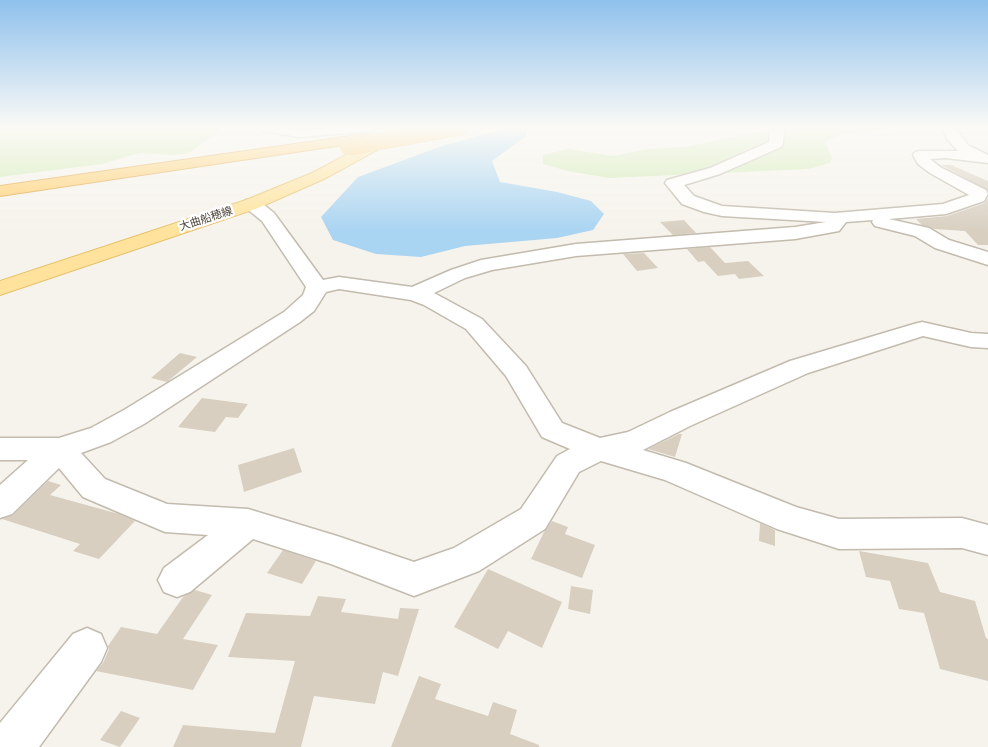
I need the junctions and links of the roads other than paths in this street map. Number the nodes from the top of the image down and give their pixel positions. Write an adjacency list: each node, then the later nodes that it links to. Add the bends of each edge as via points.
1 (182, 162): 6 (highway)
2 (247, 162): 7 (highway, bridge)
3 (344, 162): 8 (main road, 大曲船穂線)
4 (738, 162): 9 (street, via 715,172 673,183 688,200 722,211)
5 (924, 162): 9 (street, via 980,194 946,209)
6 (0, 191)
7 (0, 198)
8 (252, 204): 11 (street, via 268,217); 12 (main road, 大曲船穂線)
9 (841, 217): 10 (street, via 889,222); 13 (street, via 832,227 795,233 576,250 488,264)
10 (988, 259)
11 (318, 287): 13 (street, via 339,283); 16 (street, via 306,306 292,317 134,418 100,436)
12 (0, 288)
13 (415, 294): 17 (street, via 474,324 517,372 552,430)
14 (988, 341): 17 (street, via 922,329 799,367 634,442)
15 (0, 448): 16 (street)
16 (60, 449): 18 (street); 19 (street, via 94,488 165,518)
17 (598, 449): 19 (street, via 568,464 533,519 466,560 414,579); 20 (street, via 675,471 789,519 839,534 962,533)
18 (0, 505)
19 (248, 523): 21 (street)
20 (988, 540)
21 (177, 580)
22 (88, 648): 23 (street)
23 (10, 747)

